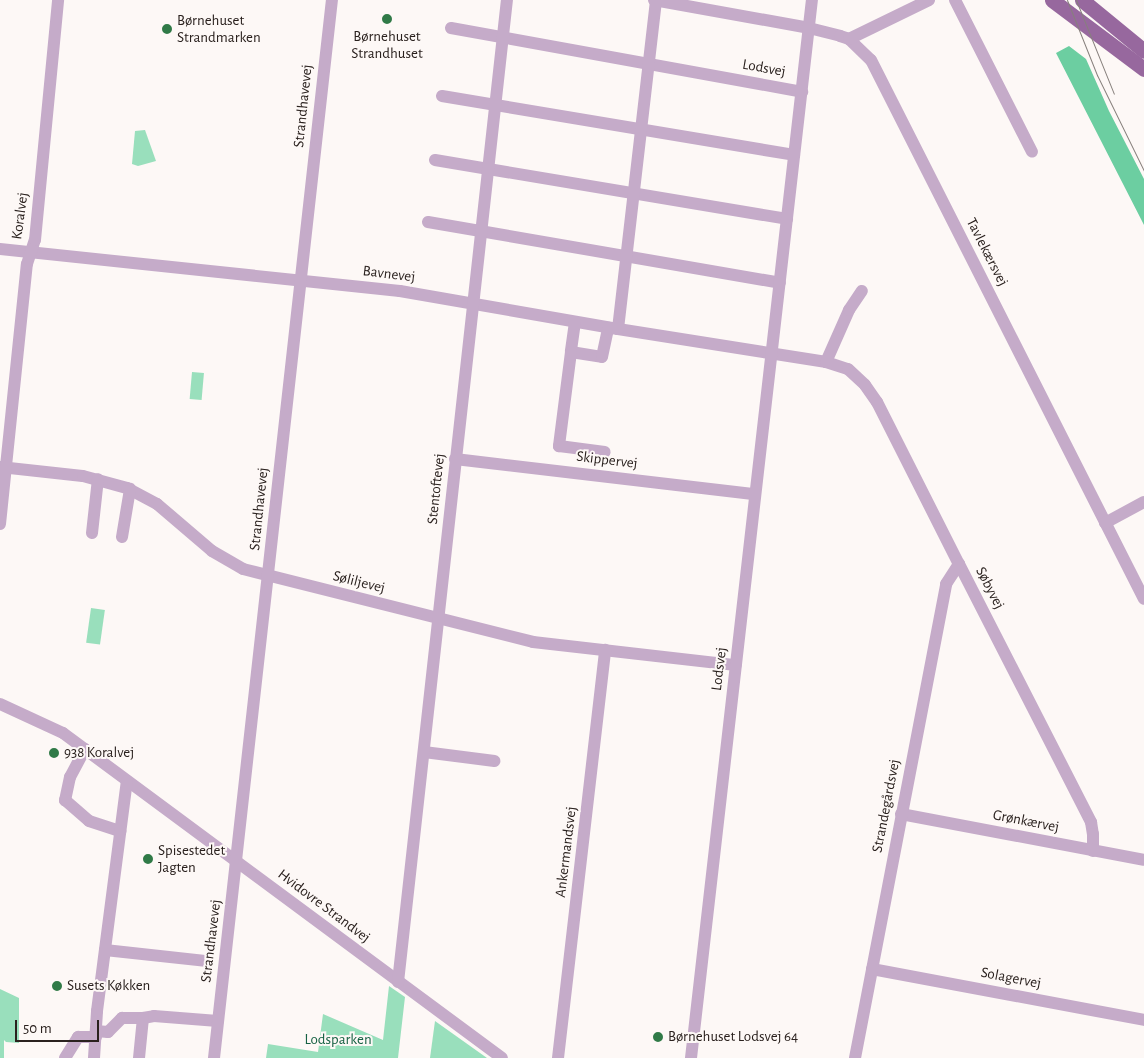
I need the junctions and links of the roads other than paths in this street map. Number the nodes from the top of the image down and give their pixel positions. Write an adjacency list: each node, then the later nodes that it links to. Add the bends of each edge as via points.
1 (58, 0): 30 (street, Koralvej, via 36,240)
2 (332, 0): 32 (street, Strandhavevej)
3 (507, 0): 12 (street, Stentoftevej)
4 (655, 0): 11 (street); 15 (street)
5 (812, 0): 11 (street, Lodsvej)
6 (929, 0): 13 (street)
7 (954, 0): 21 (street)
8 (1052, 0): 16 (main road)
9 (1082, 0): 14 (main road)
10 (451, 28): 12 (street)
11 (809, 28): 13 (street, Tavlekærsvej); 17 (street, Lodsvej)
12 (503, 37): 15 (street, Lodsvej); 19 (street, Stentoftevej)
13 (850, 39): 48 (street, Tavlekærsvej, via 879,73)
14 (1144, 51)
15 (649, 64): 17 (street, Lodsvej); 20 (street)
16 (1144, 69)
17 (802, 92): 22 (street, Lodsvej)
18 (442, 96): 19 (street)
19 (495, 105): 20 (street); 24 (street, Stentoftevej)
20 (641, 129): 22 (street); 25 (street)
21 (1032, 152)
22 (794, 155): 26 (street, Lodsvej)
23 (435, 160): 24 (street)
24 (488, 169): 25 (street); 28 (street, Stentoftevej)
25 (634, 194): 26 (street); 31 (street)
26 (787, 219): 33 (street, Lodsvej)
27 (428, 222): 28 (street)
28 (482, 231): 31 (street); 35 (street, Stentoftevej)
29 (0, 249): 30 (street, Bavnevej)
30 (31, 252): 32 (street, Bavnevej); 43 (street, Koralvej)
31 (626, 256): 33 (street); 37 (street)
32 (300, 280): 35 (street, Bavnevej, via 400,291); 53 (street, Strandhavevej)
33 (780, 283): 39 (street, Lodsvej)
34 (862, 291): 40 (street, via 849,310)
35 (473, 304): 36 (street, Bavnevej); 42 (street, Stentoftevej)
36 (575, 322): 37 (street, Bavnevej); 38 (street)
37 (613, 328): 38 (street, via 602,357); 39 (street, Bavnevej)
38 (571, 352): 41 (street, via 559,446)
39 (771, 355): 40 (street, Søbyvej); 46 (street, Lodsvej)
40 (826, 362): 52 (street, Søbyvej, via 848,369 865,384 877,402)
41 (605, 452)
42 (455, 459): 46 (street, Skippervej); 55 (street, Stentoftevej)
43 (3, 467): 44 (street, Søliljevej); 49 (street, Koralvej)
44 (98, 478): 45 (street, Søliljevej); 50 (street)
45 (130, 490): 51 (street); 53 (street, Søliljevej, via 157,504 219,555 243,569)
46 (755, 494): 57 (street, Lodsvej)
47 (1144, 502): 48 (street)
48 (1105, 523): 54 (street, Tavlekærsvej)
49 (0, 524)
50 (92, 533)
51 (122, 537)
52 (959, 564): 63 (street, Strandegårdsvej, via 946,584); 65 (street, Søbyvej, via 1091,822)
53 (268, 575): 55 (street, Søliljevej); 67 (street, Strandhavevej)
54 (1144, 599)
55 (438, 618): 56 (street, Søliljevej, via 533,642); 60 (street, Stentoftevej)
56 (605, 650): 57 (street, Søliljevej); 81 (street, Ankermandsvej)
57 (736, 665): 82 (street, Lodsvej)
58 (0, 704): 59 (street, Hvidovre Strandvej, via 63,733)
59 (85, 749): 62 (street, Hvidovre Strandvej); 64 (street, via 70,777 65,800 89,821)
60 (424, 752): 61 (street); 71 (street, Stentoftevej)
61 (494, 761)
62 (127, 781): 64 (street); 67 (street, Hvidovre Strandvej)
63 (901, 814): 65 (street, Grønkærvej); 70 (street, Strandegårdsvej)
64 (120, 831): 68 (street)
65 (1093, 851): 66 (street, Grønkærvej)
66 (1144, 860)
67 (236, 862): 71 (street, Hvidovre Strandvej); 74 (street, Strandhavevej)
68 (104, 950): 69 (street); 75 (street)
69 (207, 961)
70 (872, 969): 73 (street, Solagervej); 83 (street, Strandegårdsvej)
71 (398, 982): 80 (street, Hvidovre Strandvej)
72 (143, 1018): 74 (street); 75 (street, via 122,1018 108,1032); 78 (street)
73 (1144, 1020)
74 (218, 1021): 79 (street, Strandhavevej)
75 (96, 1034): 76 (street, via 78,1037); 77 (street)
76 (65, 1058)
77 (94, 1058)
78 (139, 1058)
79 (214, 1058)
80 (502, 1058)
81 (558, 1058)
82 (691, 1058)
83 (855, 1058)

